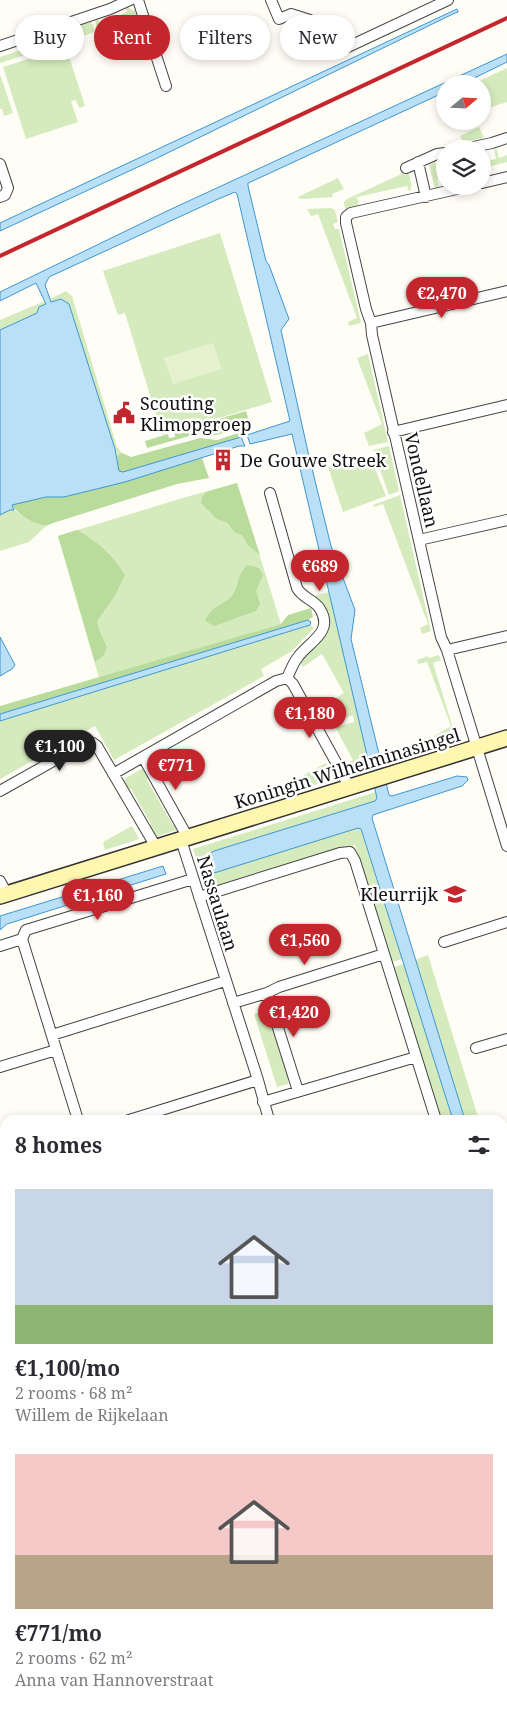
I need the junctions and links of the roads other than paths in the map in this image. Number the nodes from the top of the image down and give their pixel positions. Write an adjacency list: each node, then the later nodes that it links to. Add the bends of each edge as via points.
1 (130, 0): 5 (street)
2 (138, 0): 7 (street)
3 (271, 0): 4 (street, via 279,19 291,14 310,20 329,53)
4 (448, 0)
5 (107, 5): 6 (street)
6 (0, 46)
7 (166, 86)
8 (507, 138): 9 (street)
9 (491, 143)
10 (436, 156): 11 (street)
11 (418, 162): 13 (street); 18 (street)
12 (0, 164): 17 (street, via 8,188)
13 (406, 168)
14 (507, 177): 15 (street)
15 (491, 181)
16 (436, 194): 18 (street)
17 (0, 197)
18 (426, 197): 20 (street, Vondellaan, via 351,213 346,217)
19 (507, 292): 20 (street)
20 (371, 323): 22 (street, Vondellaan)
21 (507, 405): 22 (street)
22 (394, 432): 25 (street, Vondellaan)
23 (270, 494): 28 (street, via 297,588 320,607 325,624 321,634 297,658)
24 (507, 520): 25 (street)
25 (419, 540): 27 (street, Vondellaan, via 441,637)
26 (507, 636): 27 (street)
27 (447, 650): 30 (street, Vondellaan)
28 (287, 678): 31 (street, via 276,681); 33 (street)
29 (507, 738): 30 (street, Koningin Wilhelminasingel)
30 (477, 748): 33 (street, Koningin Wilhelminasingel); 36 (street, Vondellaan)
31 (143, 758): 32 (street); 35 (street, Nassaulaan)
32 (113, 774): 34 (street, via 97,746 87,742); 37 (street)
33 (350, 788): 35 (street, Koningin Wilhelminasingel)
34 (0, 791)
35 (184, 839): 37 (street, Koningin Wilhelminasingel); 38 (street, Nassaulaan)
36 (506, 839)
37 (156, 847): 39 (street, Koningin Wilhelminasingel)
38 (193, 879): 40 (street, Nassaulaan); 42 (street, via 26,930)
39 (2, 890)
40 (199, 897): 45 (street, via 350,852); 46 (street, Nassaulaan)
41 (507, 922): 43 (street)
42 (22, 939): 44 (street); 49 (street)
43 (444, 942)
44 (0, 946)
45 (384, 954): 47 (street); 53 (street)
46 (225, 981): 48 (street, Nassaulaan); 49 (street)
47 (267, 993): 48 (street); 56 (street)
48 (234, 1003): 55 (street, Nassaulaan)
49 (52, 1035): 52 (street)
50 (507, 1039): 51 (street)
51 (476, 1048)
52 (56, 1050): 54 (street); 58 (street)
53 (416, 1057): 56 (street); 61 (street)
54 (0, 1067)
55 (258, 1080): 57 (street, Nassaulaan); 59 (street)
56 (298, 1091): 57 (street)
57 (263, 1102): 60 (street, Nassaulaan)
58 (76, 1115)
59 (145, 1115)
60 (267, 1115)
61 (434, 1115)

